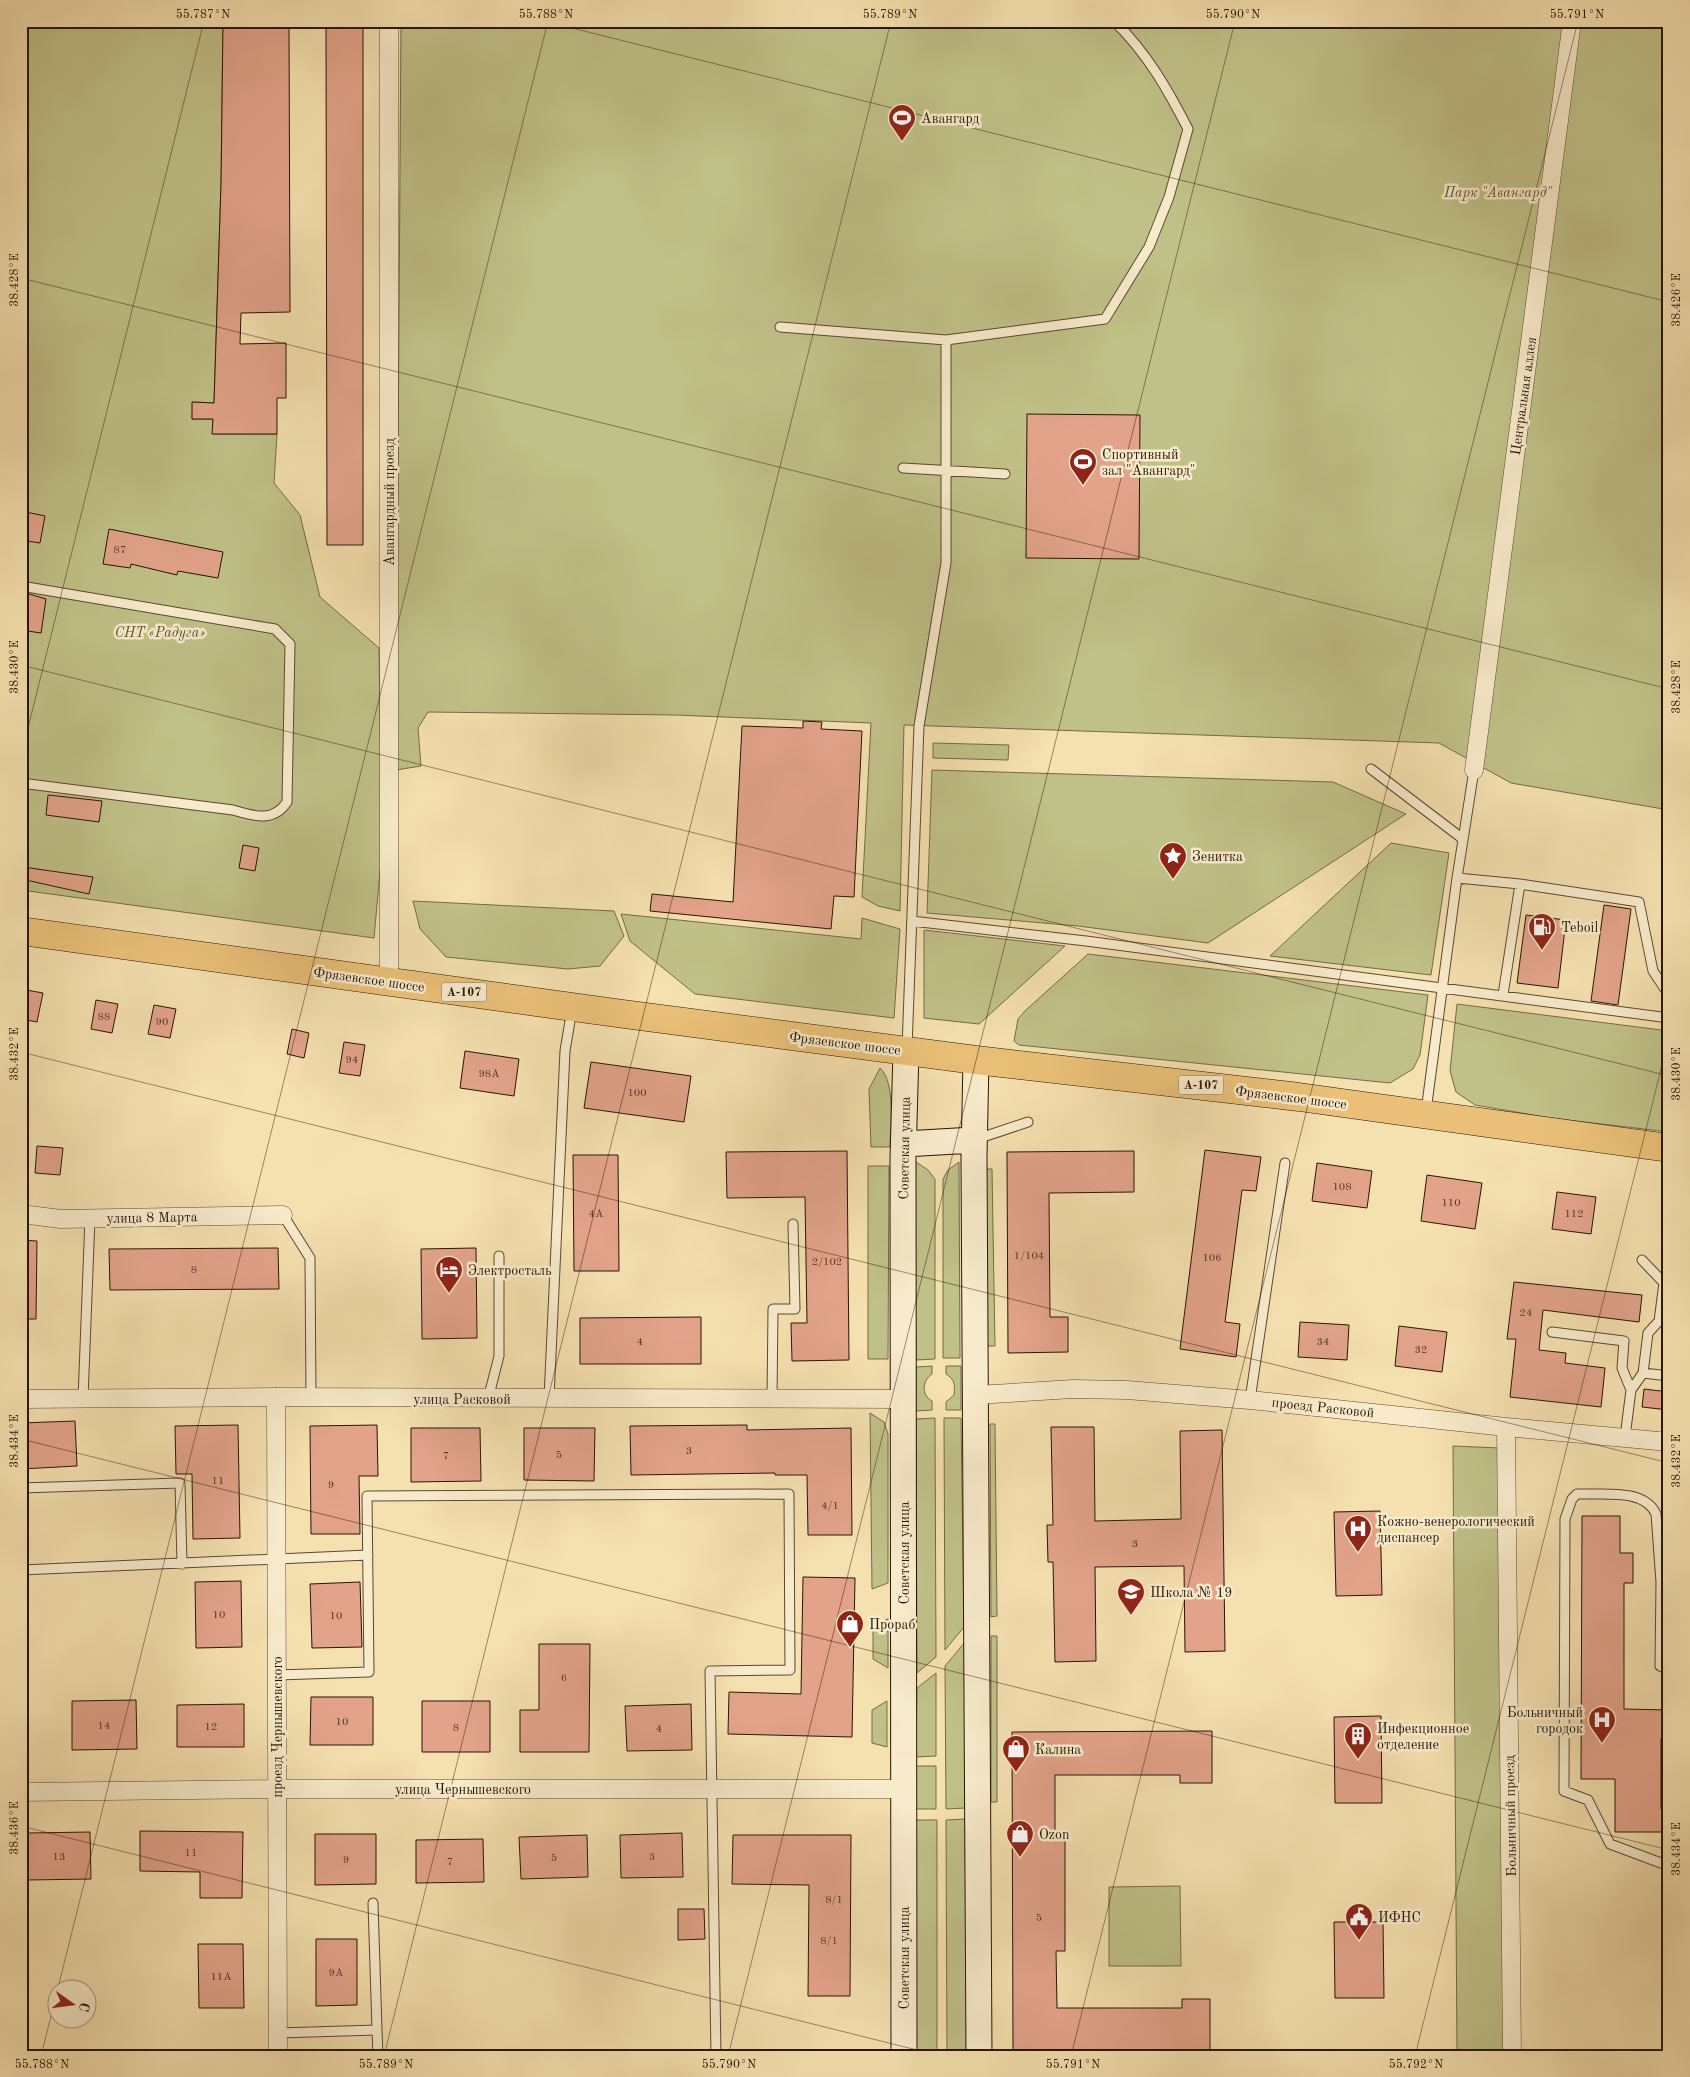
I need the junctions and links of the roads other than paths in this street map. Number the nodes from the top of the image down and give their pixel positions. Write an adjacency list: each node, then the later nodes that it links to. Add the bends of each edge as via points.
1 (388, 21): 18 (street, Авангардный проезд)
2 (1572, 21): 11 (street, Центральная аллея)
3 (1115, 22): 5 (lane, via 1133,40 1164,83 1188,129 1169,197 1149,247 1105,320)
4 (780, 327): 5 (lane)
5 (946, 340): 7 (lane)
6 (903, 468): 7 (lane)
7 (946, 470): 8 (lane); 16 (lane, via 946,563 919,726)
8 (1005, 474)
9 (21, 586): 12 (lane, via 275,628 290,644 287,802 281,811 268,816 254,816 233,810)
10 (1371, 769): 13 (lane)
11 (1474, 770): 13 (lane)
12 (21, 782)
13 (1463, 839): 14 (lane)
14 (1457, 878): 15 (lane); 19 (lane)
15 (1520, 884): 20 (lane); 21 (lane, via 1639,902 1653,971)
16 (912, 921): 19 (lane); 24 (lane)
17 (21, 931): 18 (highway, Фрязевское шоссе / А-107)
18 (389, 982): 22 (highway, Фрязевское шоссе / А-107)
19 (1443, 988): 20 (lane); 26 (lane)
20 (1503, 995): 23 (lane)
21 (1669, 995)
22 (573, 1008): 24 (highway, Фрязевское шоссе / А-107); 47 (lane, via 565,1051)
23 (1669, 1018)
24 (906, 1051): 25 (highway, Фрязевское шоссе / А-107); 29 (main road, Советская улица)
25 (976, 1060): 26 (highway, Фрязевское шоссе / А-107); 28 (main road)
26 (1426, 1114): 30 (highway, Фрязевское шоссе / А-107)
27 (1028, 1122): 28 (lane)
28 (974, 1140): 29 (main road); 43 (main road)
29 (904, 1144): 50 (main road, Советская улица)
30 (1669, 1148)
31 (1285, 1163): 52 (lane)
32 (21, 1214): 34 (street, улица 8 Марта, via 61,1219)
33 (283, 1216): 34 (street, улица 8 Марта); 46 (lane, via 310,1258)
34 (90, 1218): 45 (lane)
35 (793, 1224): 51 (lane, via 795,1309 773,1309)
36 (499, 1256): 49 (lane, via 499,1356)
37 (1642, 1260): 38 (lane)
38 (1666, 1282): 40 (lane, via 1659,1321 1648,1334)
39 (1552, 1332): 42 (lane, via 1624,1341 1622,1368)
40 (1643, 1373): 41 (lane); 42 (lane)
41 (1669, 1376)
42 (1631, 1390): 54 (lane)
43 (976, 1396): 52 (street, проезд Расковой, via 1073,1389); 75 (main road)
44 (276, 1397): 45 (street, улица Расковой); 46 (street, улица Расковой); 58 (street, проезд Чернышевского)
45 (83, 1398): 48 (street, улица Расковой)
46 (311, 1398): 49 (street, улица Расковой)
47 (549, 1398): 49 (street, улица Расковой); 51 (street, улица Расковой)
48 (21, 1399)
49 (488, 1399)
50 (904, 1399): 51 (street, улица Расковой); 65 (main road, Советская улица)
51 (772, 1400)
52 (1250, 1400): 53 (street, проезд Расковой)
53 (1506, 1427): 54 (street, проезд Расковой); 76 (street, Больничный проезд)
54 (1625, 1437): 55 (street, проезд Расковой)
55 (1669, 1442)
56 (21, 1488): 59 (lane, via 180,1483)
57 (368, 1555): 58 (lane); 62 (lane, via 368,1672); 63 (lane, via 367,1496 789,1494 790,1670 710,1671)
58 (277, 1558): 59 (lane); 62 (street, проезд Чернышевского)
59 (182, 1564): 60 (lane)
60 (21, 1570)
61 (1669, 1670): 67 (lane, via 1660,1666 1661,1582 1656,1514 1652,1505 1635,1497 1577,1494 1565,1519 1564,1791 1588,1800 1610,1844)
62 (277, 1675): 64 (street, проезд Чернышевского)
63 (711, 1788): 64 (street, улица Чернышевского); 65 (street, улица Чернышевского); 73 (lane)
64 (277, 1789): 66 (street, улица Чернышевского); 70 (street, проезд Чернышевского)
65 (906, 1789): 74 (main road, Советская улица)
66 (21, 1792)
67 (1661, 1863)
68 (373, 1903): 69 (lane)
69 (377, 2030): 70 (lane); 72 (lane)
70 (278, 2032): 71 (street, проезд Чернышевского)
71 (278, 2056)
72 (378, 2056)
73 (716, 2056)
74 (904, 2056)
75 (980, 2056)
76 (1512, 2056)

